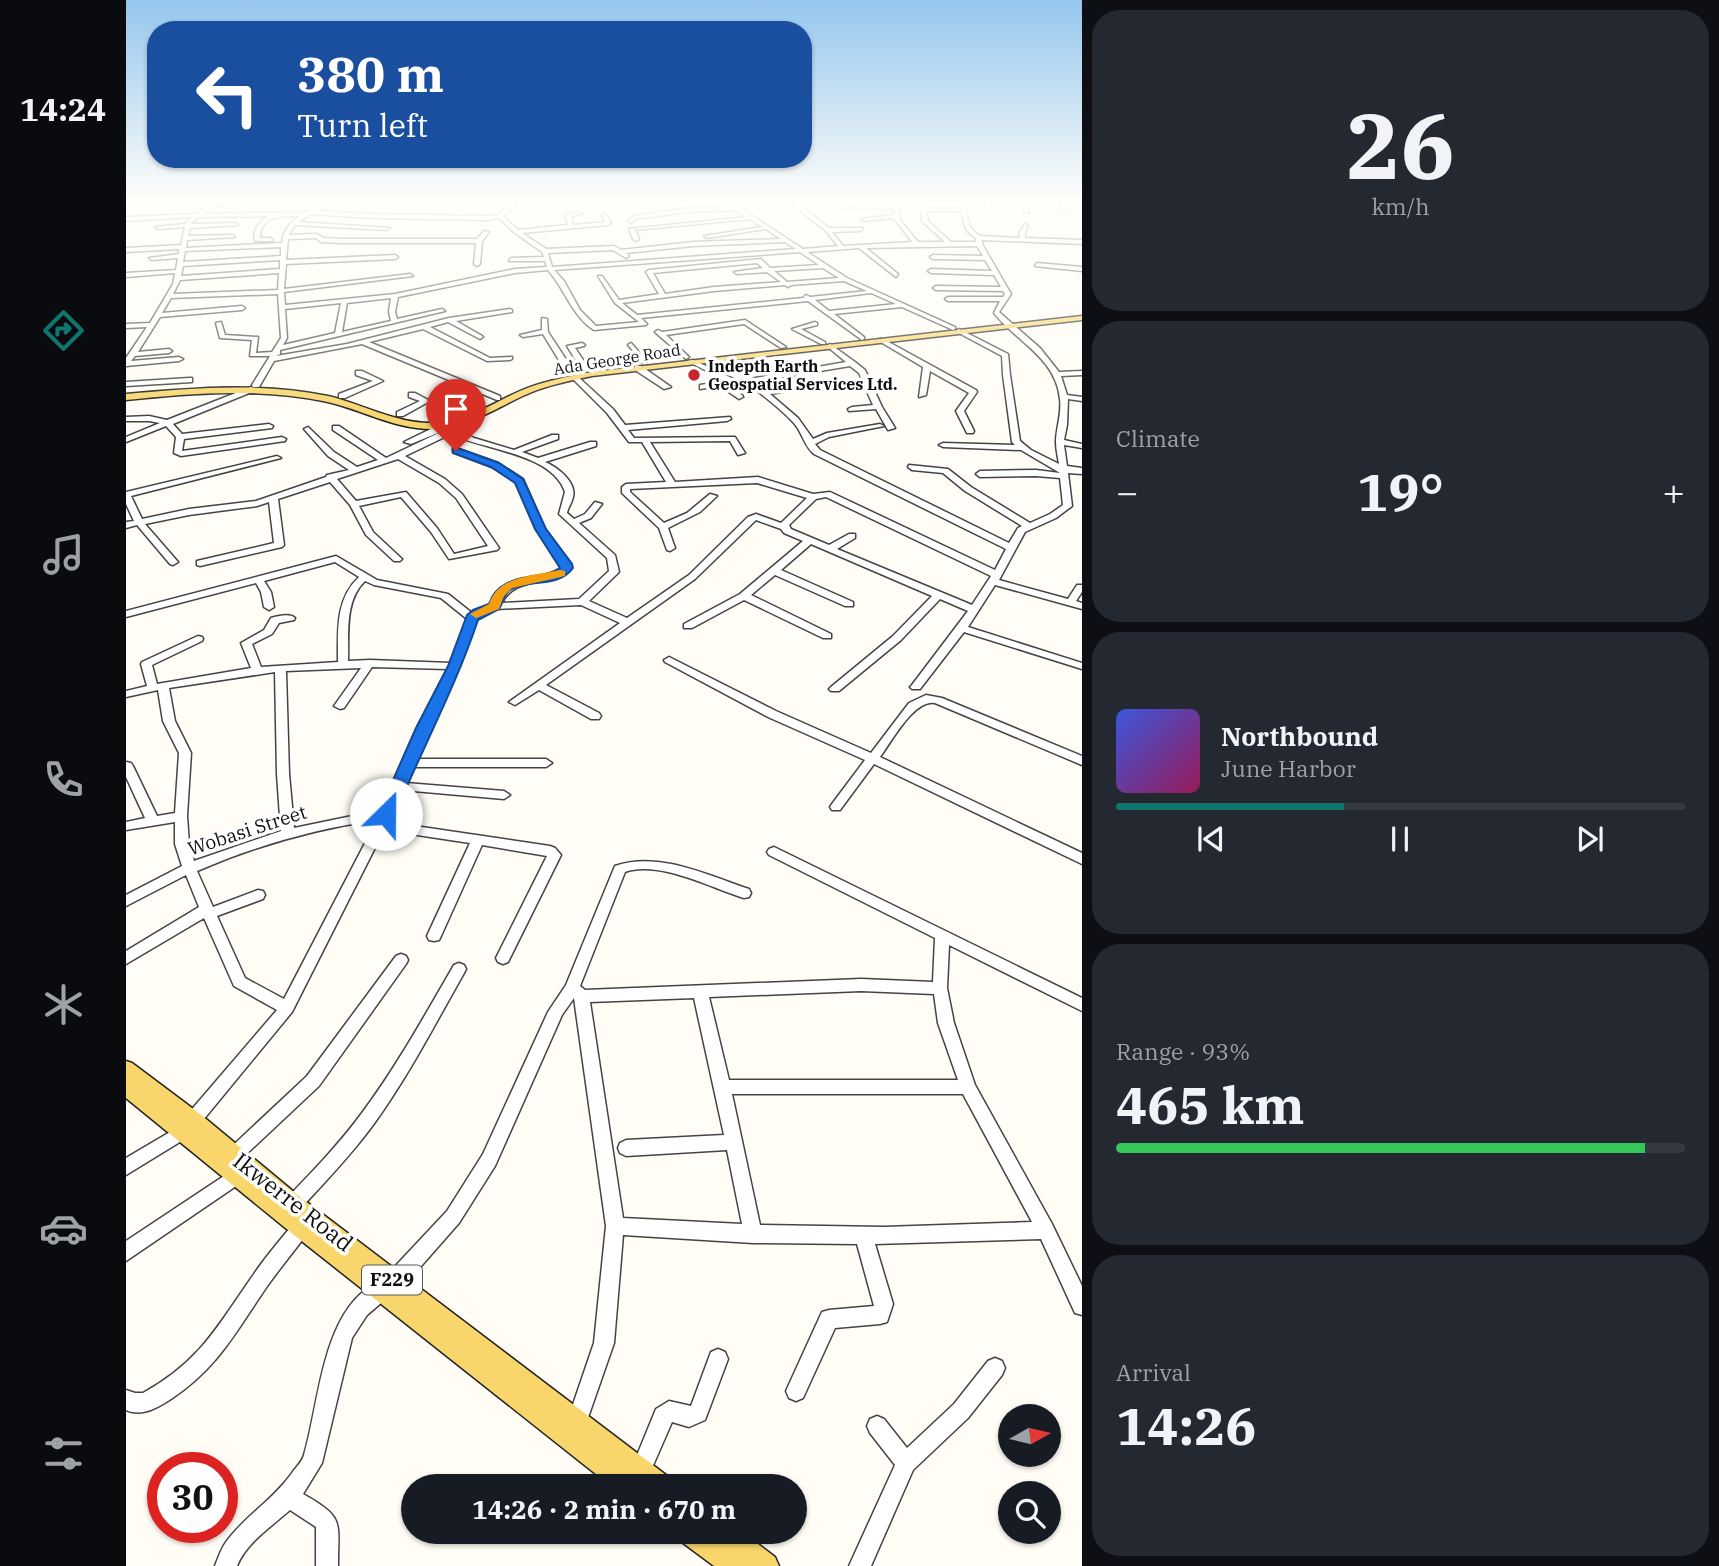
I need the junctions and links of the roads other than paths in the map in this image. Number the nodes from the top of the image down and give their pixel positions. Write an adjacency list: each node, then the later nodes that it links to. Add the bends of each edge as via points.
1 (177, 273): 21 (street)
2 (282, 273): 19 (street)
3 (495, 273): 22 (street)
4 (554, 273): 42 (street, via 577,311 594,328)
5 (650, 273): 23 (street)
6 (773, 273): 16 (street)
7 (835, 273): 15 (street)
8 (894, 273): 10 (street)
9 (996, 273): 18 (street)
10 (896, 275)
11 (1061, 275): 14 (street)
12 (411, 276): 19 (street)
13 (600, 277): 28 (street)
14 (1072, 277)
15 (845, 279): 16 (street); 20 (street)
16 (788, 284): 23 (street); 24 (street)
17 (936, 288): 18 (street)
18 (1006, 289): 26 (street)
19 (281, 292): 21 (street); 30 (street)
20 (870, 292): 24 (street); 29 (street)
21 (170, 296): 35 (street)
22 (395, 296): 27 (street); 40 (street, via 392,312)
23 (663, 296): 28 (street)
24 (807, 299): 34 (street); 37 (street)
25 (947, 299): 26 (street)
26 (1006, 299): 44 (street, via 996,309)
27 (344, 302): 30 (street); 51 (street)
28 (617, 302): 37 (street)
29 (904, 306): 34 (street); 48 (street)
30 (284, 307): 62 (street, via 284,338)
31 (242, 308): 35 (street)
32 (442, 311): 40 (street)
33 (510, 311): 39 (street)
34 (828, 313): 54 (street)
35 (158, 315): 45 (street)
36 (1082, 316): 44 (main road, Ada George Road)
37 (636, 317): 42 (street)
38 (544, 319): 49 (street)
39 (449, 320): 47 (street); 53 (street)
40 (396, 322): 51 (street)
41 (219, 323): 62 (street, via 222,337 256,338 252,355)
42 (644, 324): 50 (street)
43 (815, 324): 57 (street, via 795,329)
44 (1007, 324): 48 (main road, Ada George Road); 74 (street)
45 (151, 325): 46 (street); 66 (street)
46 (126, 326)
47 (424, 326): 56 (street); 63 (street, via 489,361)
48 (956, 330): 54 (main road, Ada George Road); 55 (main road, Ada George Road); 122 (street, via 1006,355 1016,442)
49 (545, 332): 52 (street); 75 (street)
50 (660, 334): 60 (street, via 747,322); 65 (street)
51 (338, 335): 62 (street)
52 (523, 335)
53 (480, 337)
54 (862, 338): 57 (main road, Ada George Road)
55 (881, 340): 57 (main road, Ada George Road); 69 (street)
56 (362, 342): 62 (street); 94 (street)
57 (827, 344): 60 (main road, Ada George Road); 65 (main road, Ada George Road); 67 (street)
58 (582, 345): 71 (street, via 570,347)
59 (631, 345): 68 (street)
60 (783, 347): 65 (main road, Ada George Road)
61 (169, 351): 66 (street)
62 (277, 354): 83 (street)
63 (510, 358)
64 (179, 359): 66 (street)
65 (689, 359): 68 (main road, Ada George Road); 77 (street)
66 (128, 360)
67 (853, 363): 76 (street); 78 (street)
68 (642, 365): 71 (main road, Ada George Road); 75 (main road, Ada George Road); 84 (street)
69 (927, 367): 90 (street); 109 (street, via 973,392 960,411)
70 (188, 368): 80 (street)
71 (586, 370): 75 (main road, Ada George Road)
72 (359, 373): 91 (street, via 379,381)
73 (1082, 373): 74 (street)
74 (1057, 374): 93 (street)
75 (574, 375): 94 (main road, Ada George Road, via 533,383); 105 (main road, Ada George Road); 106 (street)
76 (747, 380): 77 (street); 87 (street)
77 (732, 382): 81 (street)
78 (867, 382): 82 (street); 96 (street)
79 (126, 384): 80 (street)
80 (189, 384): 83 (main road, Ada George Road); 88 (main road, Ada George Road)
81 (721, 384): 85 (street); 92 (street)
82 (832, 386)
83 (253, 387): 88 (main road, Ada George Road); 91 (main road, Ada George Road, via 294,388); 101 (street); 105 (main road, Ada George Road, via 328,399 412,424)
84 (667, 387)
85 (703, 387)
86 (790, 388): 87 (street)
87 (762, 394): 120 (street, via 798,423)
88 (126, 395)
89 (412, 395): 98 (street, via 426,401)
90 (922, 396)
91 (342, 397): 98 (main road, Ada George Road)
92 (739, 397)
93 (1066, 397): 95 (street); 117 (street)
94 (497, 398): 98 (main road, Ada George Road, via 451,419)
95 (1082, 399)
96 (878, 407): 97 (street); 107 (street)
97 (852, 409)
98 (400, 414)
99 (126, 419): 101 (street)
100 (727, 419): 106 (street)
101 (168, 423): 110 (street); 114 (street)
102 (269, 426): 110 (street)
103 (880, 426): 120 (street, via 827,435)
104 (336, 428): 128 (street)
105 (446, 428): 113 (street); 116 (street); 126 (street)
106 (622, 428): 115 (street, via 630,439)
107 (891, 428)
108 (308, 429): 131 (street, via 325,449)
109 (970, 431)
110 (180, 437): 112 (street, via 181,454)
111 (555, 438): 123 (street)
112 (282, 439)
113 (472, 439): 123 (street); 167 (street, via 456,450 495,465 520,481 541,529 566,564 555,576 507,586)
114 (126, 440)
115 (645, 441): 124 (street, via 732,439); 136 (street)
116 (408, 442)
117 (1060, 442): 121 (street); 132 (street)
118 (593, 444): 129 (street)
119 (943, 445): 122 (street)
120 (811, 446): 152 (street)
121 (1082, 446)
122 (1022, 449): 125 (street); 132 (street)
123 (515, 452): 129 (street)
124 (741, 453)
125 (979, 455)
126 (399, 456): 128 (street); 141 (street, via 459,496 494,548 452,557 403,494)
127 (277, 458): 137 (street)
128 (384, 461): 131 (street)
129 (539, 461): 144 (street, via 569,489 562,510)
130 (912, 467): 146 (street, via 945,471)
131 (355, 470): 135 (street)
132 (1065, 471): 133 (street); 134 (street); 146 (street, via 1068,506)
133 (1082, 471)
134 (980, 474)
135 (330, 477): 140 (street); 141 (street)
136 (671, 483): 139 (street, via 758,481); 147 (street, via 625,488)
137 (126, 495): 143 (street)
138 (713, 496): 147 (street, via 690,515)
139 (813, 497): 148 (street); 159 (street, via 827,494)
140 (273, 498): 143 (street); 156 (street, via 279,545)
141 (354, 504): 154 (street, via 369,533)
142 (598, 504): 144 (street)
143 (140, 523): 145 (street); 155 (street)
144 (573, 523): 164 (street, via 615,563 607,581)
145 (126, 525)
146 (1027, 525): 152 (street)
147 (663, 527): 151 (street)
148 (784, 527): 150 (street); 174 (street, via 751,519 692,577)
149 (852, 536): 153 (street)
150 (809, 541): 153 (street); 157 (street)
151 (670, 548)
152 (1012, 548): 159 (street)
153 (829, 549): 162 (street)
154 (397, 559)
155 (173, 562)
156 (200, 563)
157 (775, 571): 163 (street); 166 (street)
158 (364, 577): 160 (street, via 332,559); 173 (street, via 386,586 444,596); 181 (street, via 350,591)
159 (995, 578): 165 (street); 170 (street)
160 (259, 580): 169 (street); 171 (street)
161 (1080, 587): 165 (street)
162 (939, 594): 170 (street); 189 (street, via 897,638)
163 (744, 596): 175 (street); 177 (street)
164 (582, 601): 167 (street); 174 (street)
165 (1070, 603): 168 (street)
166 (849, 604)
167 (495, 606): 173 (street)
168 (1082, 606)
169 (269, 607)
170 (974, 610): 176 (street)
171 (126, 614)
172 (290, 618): 185 (street, via 275,620 265,634 246,643)
173 (472, 618): 183 (street)
174 (628, 622): 187 (street)
175 (688, 626)
176 (962, 628): 180 (street); 188 (street)
177 (827, 636)
178 (198, 639): 186 (street, via 146,664)
179 (669, 660): 194 (street)
180 (1080, 662)
181 (343, 663): 182 (street); 184 (street)
182 (370, 663): 183 (street); 192 (street)
183 (455, 666): 196 (street)
184 (280, 668): 185 (street); 206 (street)
185 (257, 670): 186 (street)
186 (158, 686): 190 (street); 202 (street, via 186,753)
187 (539, 686): 191 (street); 193 (street)
188 (916, 687)
189 (835, 689)
190 (126, 694)
191 (515, 702)
192 (340, 706)
193 (595, 716)
194 (871, 759): 195 (street, via 913,705 926,698); 201 (street); 209 (street)
195 (1082, 761)
196 (408, 763): 197 (street); 199 (street)
197 (546, 763)
198 (127, 766): 204 (street)
199 (398, 786): 200 (street); 203 (street)
200 (504, 795)
201 (836, 807)
202 (181, 816): 204 (street); 210 (street)
203 (384, 819): 206 (street, Wobasi Street, via 360,817); 207 (street, Wobasi Street); 225 (street)
204 (153, 821): 205 (street)
205 (126, 826)
206 (288, 835): 210 (street, Wobasi Street)
207 (478, 839): 216 (street); 218 (street, Wobasi Street, via 554,855)
208 (774, 852): 215 (street)
209 (1082, 859)
210 (188, 868): 213 (street, Wobasi Street); 214 (street)
211 (744, 893): 223 (street, via 644,864 623,866 614,879)
212 (258, 895): 214 (street)
213 (126, 901)
214 (208, 912): 217 (street); 225 (street, via 239,982)
215 (942, 935): 221 (street); 224 (street)
216 (434, 936)
217 (126, 958)
218 (503, 958)
219 (401, 960): 232 (street, via 313,1081)
220 (459, 969): 234 (street, via 369,1117)
221 (940, 988): 222 (street, via 861,985); 228 (street, via 946,1023)
222 (700, 991): 223 (street); 227 (street)
223 (577, 992): 235 (street); 241 (street, via 556,1012 474,1185 453,1217)
224 (1082, 1006)
225 (287, 1009): 229 (street)
226 (130, 1081): 229 (main road, Ikwerre Road / F229)
227 (723, 1087): 228 (street); 230 (street)
228 (968, 1087): 237 (street)
229 (187, 1126): 232 (main road, Ikwerre Road / F229); 233 (street)
230 (734, 1142): 231 (street); 238 (street)
231 (626, 1148)
232 (235, 1165): 234 (main road, Ikwerre Road / F229); 236 (main road, Ikwerre Road / F229); 240 (street)
233 (126, 1167)
234 (293, 1204): 241 (main road, Ikwerre Road / F229)
235 (615, 1226): 238 (street); 247 (street, via 604,1343)
236 (301, 1228): 241 (main road, Ikwerre Road / F229); 246 (street, via 199,1368 150,1400 140,1404)
237 (1046, 1230): 239 (street); 242 (street)
238 (753, 1234): 239 (street)
239 (863, 1235): 245 (street, via 883,1312 829,1319)
240 (126, 1252)
241 (387, 1286): 247 (main road, Ikwerre Road / F229); 250 (main road, Ikwerre Road / F229); 253 (street, via 360,1308 344,1334 312,1464)
242 (1082, 1306)
243 (718, 1359): 252 (street, via 698,1413 689,1416 669,1411 663,1416)
244 (995, 1368): 249 (street, via 961,1411)
245 (796, 1391)
246 (126, 1400)
247 (578, 1422): 251 (main road, Ikwerre Road / F229)
248 (877, 1426): 249 (street)
249 (906, 1463): 260 (street)
250 (631, 1474)
251 (632, 1474)
252 (638, 1474)
253 (288, 1497): 256 (street, via 248,1532); 257 (street, via 327,1523)
254 (705, 1544): 258 (main road)
255 (738, 1544): 259 (main road)
256 (226, 1566)
257 (327, 1566)
258 (734, 1566)
259 (766, 1566)
260 (860, 1566)

